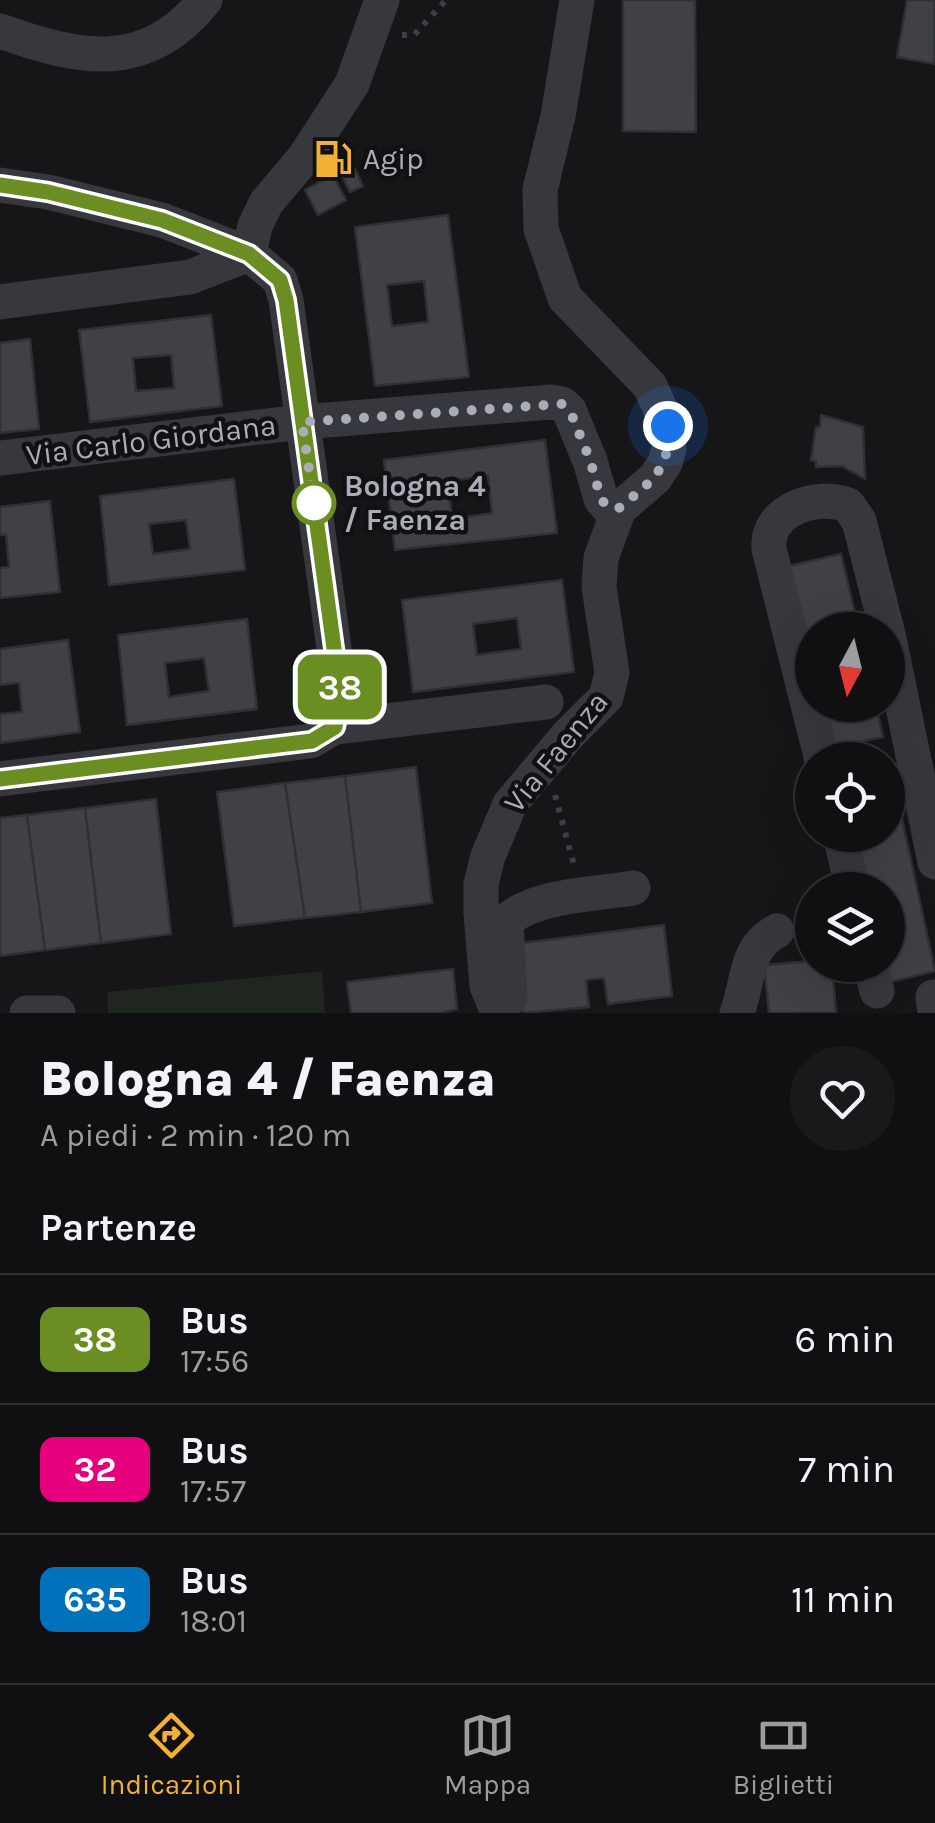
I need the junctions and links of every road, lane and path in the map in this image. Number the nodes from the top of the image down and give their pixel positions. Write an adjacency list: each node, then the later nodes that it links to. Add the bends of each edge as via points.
1 (205, 0): 5 (street, via 162,40 128,54 53,50)
2 (382, 0): 6 (street)
3 (446, 0): 6 (path, via 414,35)
4 (577, 0): 13 (street, Via Faenza, via 540,190 541,229 565,298 650,386 664,416 665,463)
5 (0, 31)
6 (372, 37): 8 (street, via 352,84 266,203)
7 (0, 185): 8 (street, via 162,220)
8 (249, 254): 9 (street, via 190,277); 10 (street, via 280,280)
9 (0, 302)
10 (302, 422): 11 (street, Via Carlo Giordana); 13 (street, via 562,404 601,499); 18 (street, via 341,699)
11 (0, 458)
12 (802, 505): 14 (street, via 790,531); 15 (street, via 838,501 856,512); 19 (street, via 768,539)
13 (619, 508): 20 (street, Via Faenza, via 601,558 599,587 611,684)
14 (796, 564)
15 (882, 612)
16 (546, 702): 18 (street)
17 (905, 718): 22 (street)
18 (335, 727): 21 (street, via 312,741)
19 (818, 742)
20 (543, 766): 24 (path, via 558,798); 26 (street, Via Faenza, via 504,817 481,884)
21 (0, 779)
22 (935, 862)
23 (633, 888): 24 (street, Via Faenza)
24 (582, 896): 26 (street, Via Faenza, via 530,906 506,922 510,998)
25 (778, 931): 29 (street, via 752,953)
26 (494, 1009)
27 (27, 1013): 28 (street)
28 (58, 1013)
29 (736, 1013)

